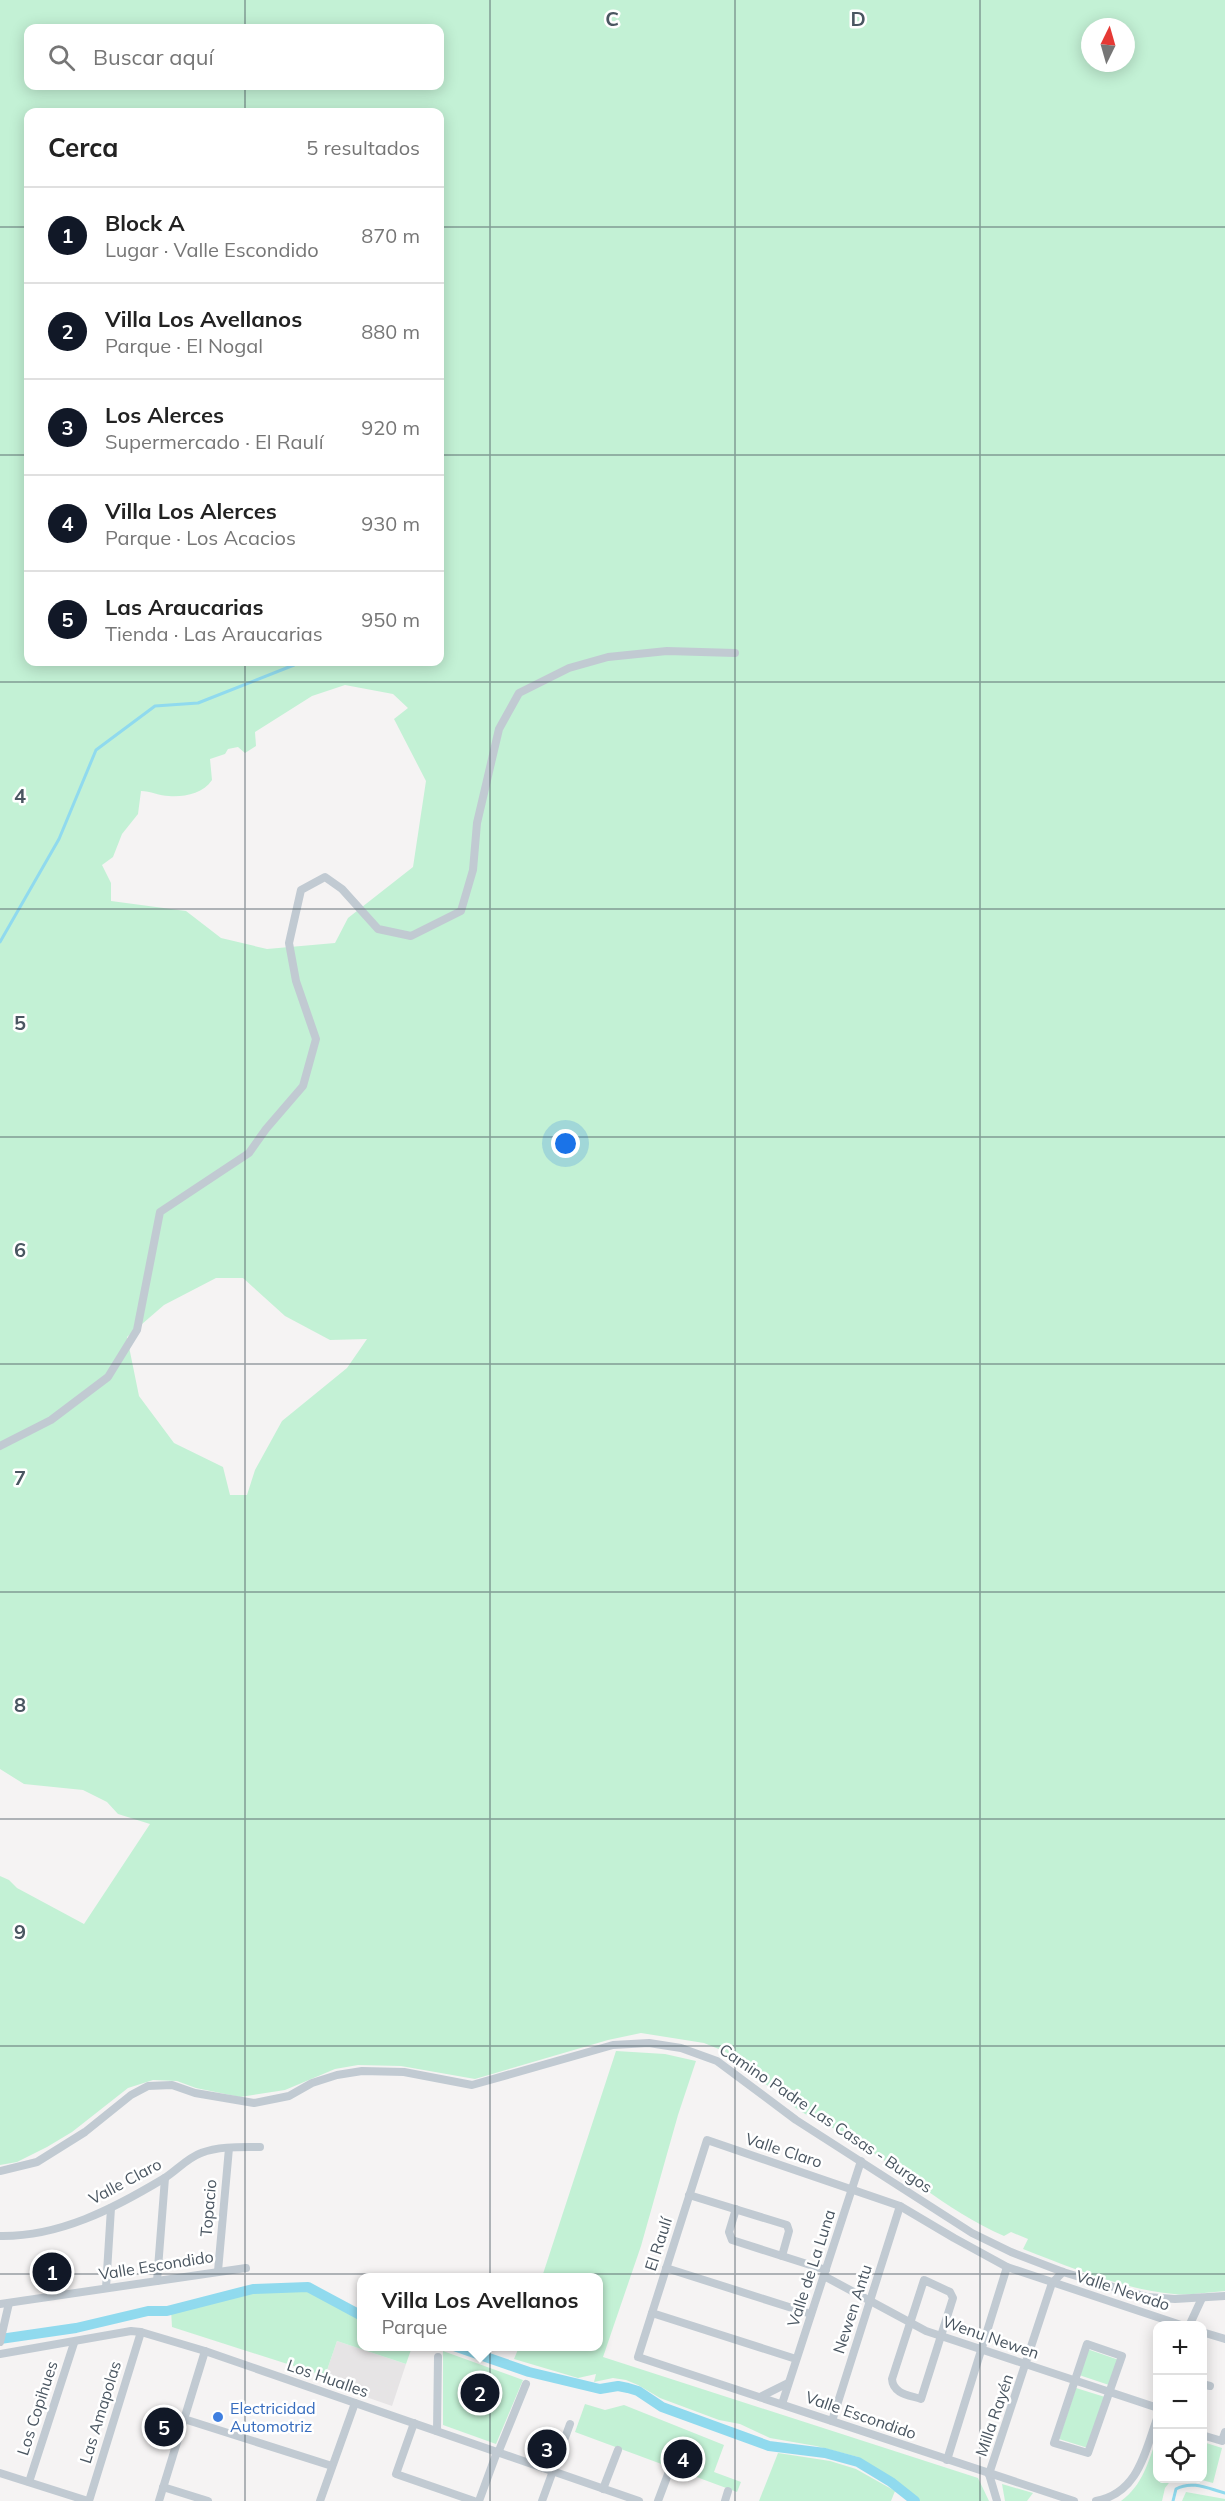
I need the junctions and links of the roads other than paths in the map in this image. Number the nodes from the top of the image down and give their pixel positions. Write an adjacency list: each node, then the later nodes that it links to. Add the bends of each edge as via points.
1 (735, 653): 2 (street, via 667,651 608,657 569,668 519,693 499,729 477,823 473,870 461,911 411,936 378,929 342,889 325,877 301,890 289,943 296,981 316,1040 303,1086 249,1153 160,1212 137,1330 108,1377 51,1420)
2 (0, 1446)
3 (707, 2140): 9 (street, Valle Claro); 10 (street, El Raulí)
4 (260, 2147): 5 (street, Valle Claro)
5 (229, 2148): 8 (street, Valle Claro, via 200,2153); 19 (street, Topacio)
6 (861, 2161): 7 (street, Camino Padre Las Casas - Burgos, via 796,2120 717,2061 681,2048 633,2042 472,2085 404,2072 362,2071 337,2074 289,2096 255,2103 172,2085 148,2086 37,2162); 9 (street, Valle de La Luna); 20 (street, Camino Padre Las Casas - Burgos, via 972,2233)
7 (0, 2171)
8 (165, 2178): 12 (street, Valle Claro); 22 (street)
9 (852, 2189): 11 (street, Valle Claro); 21 (street, Valle de La Luna)
10 (689, 2195): 13 (street); 18 (street, El Raulí)
11 (900, 2206): 16 (street); 27 (street, Newen Antu)
12 (111, 2208): 14 (street, Valle Claro, via 62,2228 24,2236); 24 (street)
13 (736, 2209): 15 (street, via 788,2227); 15 (street, Wenu Newen, via 729,2232 731,2239)
14 (0, 2236)
15 (782, 2256): 21 (street, Wenu Newen)
16 (1007, 2267): 23 (street, Valle Nevado); 40 (street)
17 (246, 2268): 19 (street, Valle Escondido)
18 (666, 2268): 29 (street, El Raulí); 30 (street)
19 (218, 2271): 22 (street, Valle Escondido)
20 (1063, 2272): 23 (street); 26 (street, Camino Padre Las Casas - Burgos, via 1148,2297)
21 (825, 2273): 27 (street, Wenu Newen); 30 (street, Valle de La Luna)
22 (157, 2281): 24 (street, Valle Escondido)
23 (1052, 2283): 31 (street, Valle Nevado); 46 (street, Milla Rayén)
24 (106, 2288): 28 (street, Valle Escondido)
25 (1225, 2296): 26 (street, Camino Padre Las Casas - Burgos)
26 (1202, 2298): 32 (street)
27 (870, 2301): 33 (street, Wenu Newen); 56 (street, Newen Antu)
28 (4, 2303): 37 (street)
29 (652, 2313): 44 (street, El Raulí); 45 (street)
30 (811, 2314): 45 (street, Valle de La Luna)
31 (1171, 2321)
32 (1191, 2321)
33 (911, 2323): 36 (street, Wenu Newen); 36 (street, via 924,2280 950,2292 953,2298); 36 (street, via 892,2379 897,2391 921,2399)
34 (141, 2332): 39 (street, Los Hualles); 41 (street, Los Hualles); 76 (street, Las Amapolas)
35 (1207, 2333): 38 (street)
36 (942, 2336): 40 (street, Wenu Newen)
37 (1, 2338)
38 (1225, 2339)
39 (74, 2343): 42 (street, Los Hualles); 71 (street, Los Copihues)
40 (982, 2350): 46 (street, Wenu Newen); 65 (street)
41 (205, 2351): 52 (street, Los Hualles); 55 (street)
42 (0, 2354)
43 (438, 2357): 60 (street)
44 (638, 2357): 51 (street, Valle Escondido)
45 (796, 2359): 48 (street, Valle de La Luna)
46 (1026, 2365): 47 (street, Wenu Newen); 70 (street, Milla Rayén)
47 (1074, 2381): 50 (street, Wenu Newen); 50 (street, via 1087,2344 1122,2356); 50 (street, via 1054,2443 1088,2453)
48 (789, 2383): 51 (street); 53 (street, Valle de La Luna)
49 (526, 2384): 64 (street)
50 (1110, 2393): 54 (street, Wenu Newen)
51 (760, 2397): 53 (street, Valle Escondido)
52 (355, 2403): 57 (street, Los Hualles); 66 (street)
53 (782, 2404): 56 (street, Valle Escondido)
54 (1153, 2406)
55 (184, 2419): 66 (street); 72 (street)
56 (832, 2421): 65 (street, Valle Escondido)
57 (414, 2423): 60 (street, Los Hualles); 80 (street, via 396,2474)
58 (570, 2424): 68 (street)
59 (1153, 2429): 88 (street, via 1139,2470 1123,2489)
60 (437, 2431): 64 (street, Los Hualles)
61 (1225, 2432): 62 (street, via 1222,2441)
62 (1207, 2436)
63 (618, 2450): 73 (street)
64 (498, 2452): 68 (street, Los Hualles); 81 (street)
65 (947, 2460): 70 (street, Valle Escondido)
66 (332, 2466): 79 (street)
67 (670, 2469): 84 (street)
68 (552, 2471): 73 (street, Los Hualles); 82 (street)
69 (0, 2473): 71 (street)
70 (990, 2474): 75 (street, Valle Escondido); 86 (street)
71 (29, 2482): 76 (street)
72 (164, 2487): 77 (street); 78 (street)
73 (603, 2489): 83 (street, Los Hualles)
74 (728, 2492): 85 (street)
75 (1050, 2498): 87 (street, Valle Escondido)
76 (88, 2501)
77 (159, 2501)
78 (208, 2501)
79 (320, 2501)
80 (474, 2501)
81 (479, 2501)
82 (542, 2501)
83 (639, 2501)
84 (658, 2501)
85 (725, 2501)
86 (997, 2501)
87 (1074, 2501)
88 (1096, 2501)

